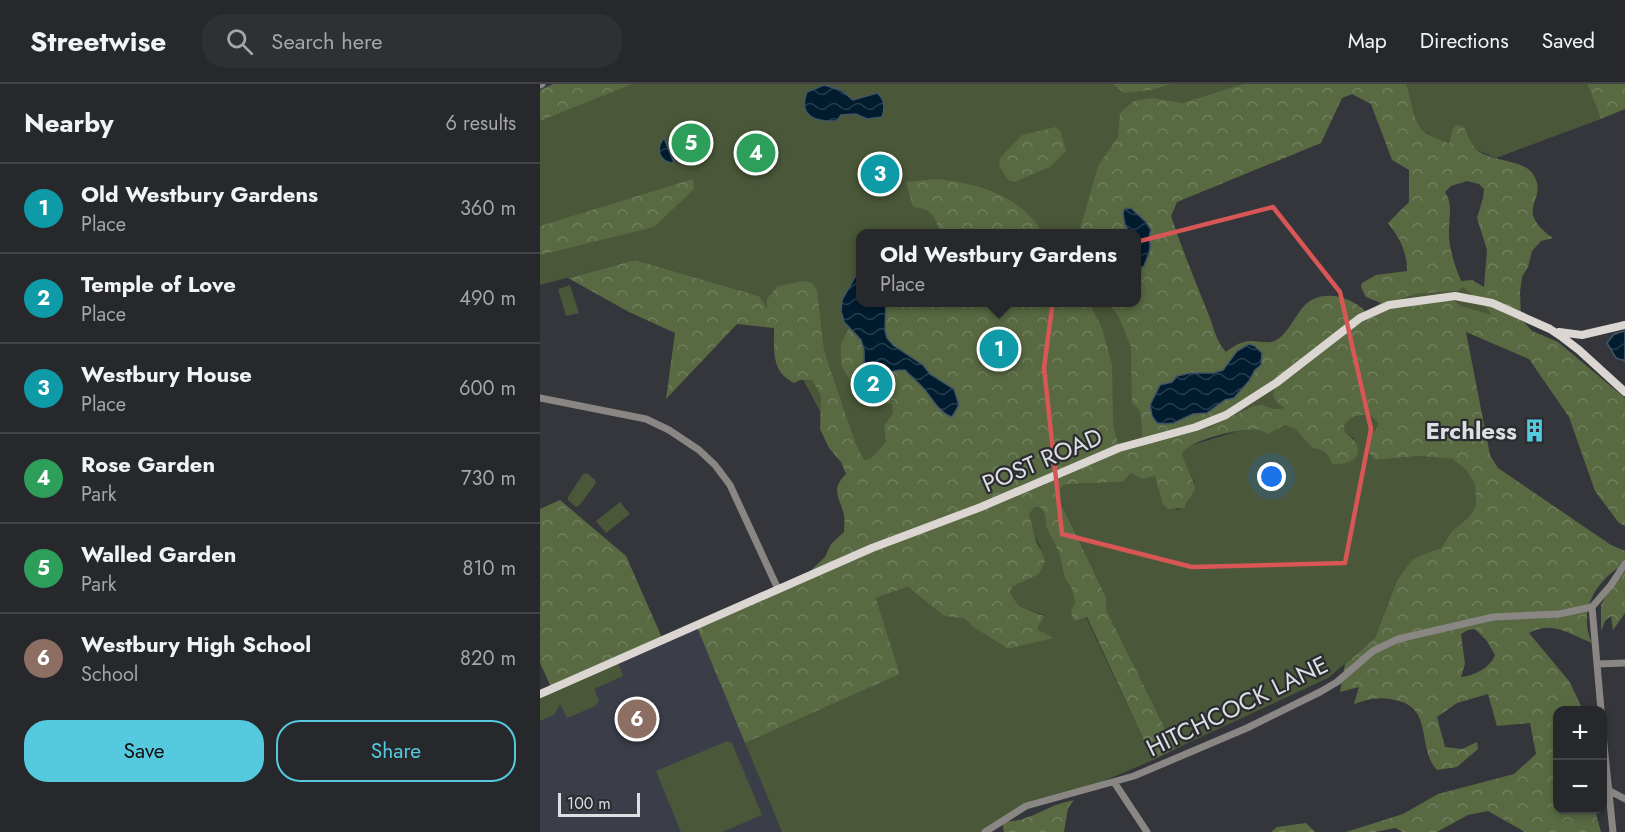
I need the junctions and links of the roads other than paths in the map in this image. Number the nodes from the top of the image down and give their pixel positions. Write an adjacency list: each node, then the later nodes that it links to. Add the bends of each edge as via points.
1 (1625, 325): 3 (main road, POST ROAD)
2 (1550, 329): 3 (main road, POST ROAD); 4 (main road, POST ROAD); 8 (main road, POST ROAD, via 1473,298 1438,297 1389,305 1360,318 1276,383 1226,415 1109,452)
3 (1582, 335): 4 (main road, via 1577,342)
4 (1579, 350): 5 (main road, POST ROAD)
5 (1625, 392)
6 (540, 398): 8 (street, via 646,419 699,450 730,484)
7 (1625, 564): 9 (street)
8 (778, 589): 12 (main road, POST ROAD)
9 (1592, 607): 11 (street); 15 (street, HITCHCOCK LANE, via 1559,614 1492,617 1398,639 1373,651 1336,683 1305,700)
10 (1625, 663): 11 (street)
11 (1597, 664): 13 (street)
12 (540, 694)
13 (1601, 706)
14 (1605, 760): 16 (street)
15 (1114, 782): 18 (street, HITCHCOCK LANE, via 1026,807); 19 (street)
16 (1608, 790): 17 (street); 20 (street)
17 (1625, 799)
18 (985, 832)
19 (1147, 832)
20 (1613, 832)

